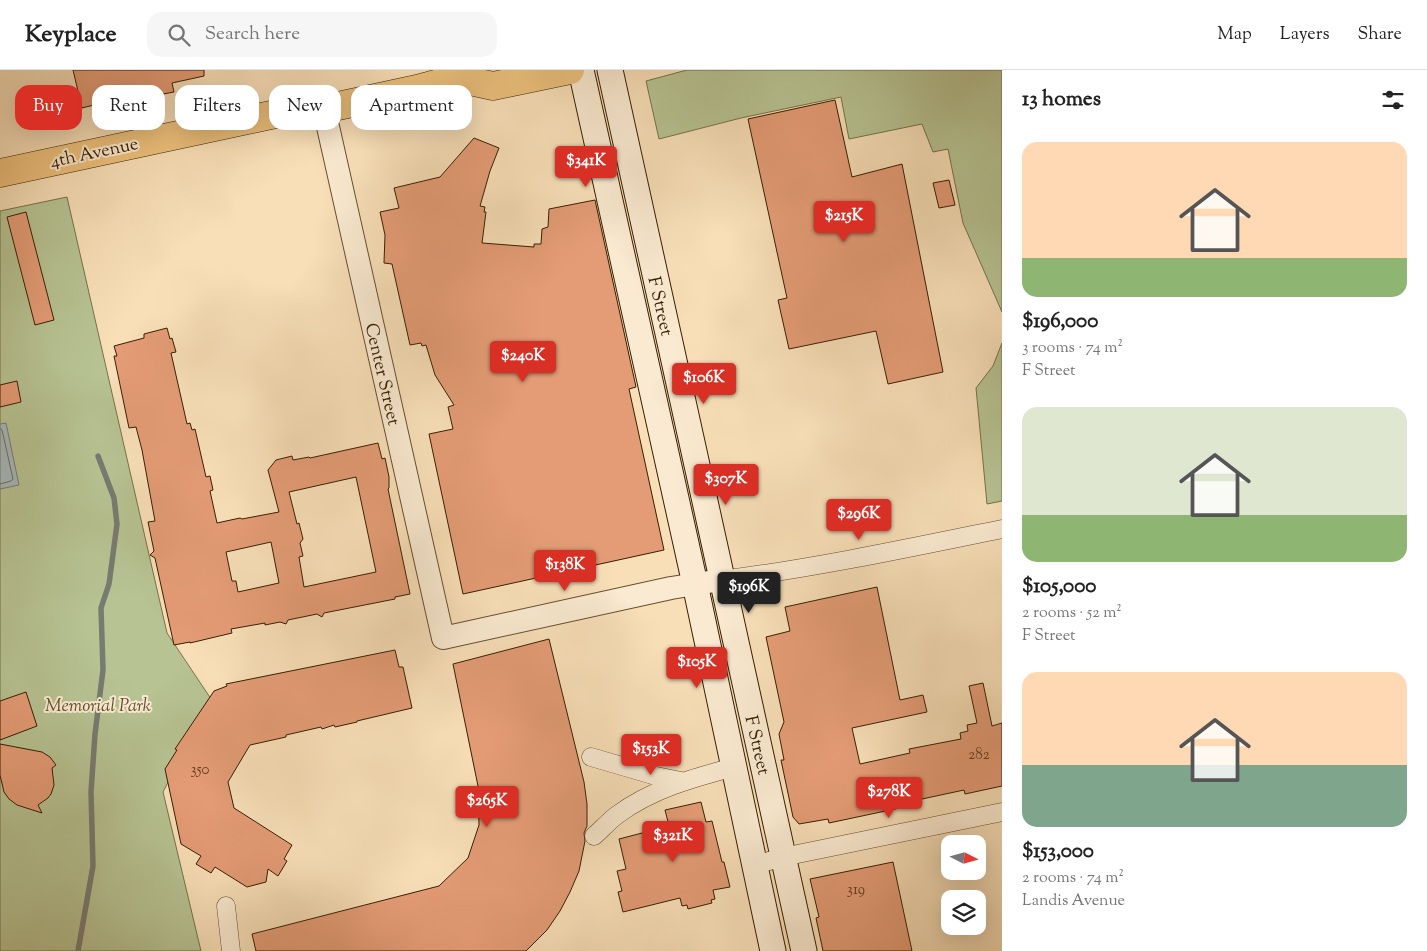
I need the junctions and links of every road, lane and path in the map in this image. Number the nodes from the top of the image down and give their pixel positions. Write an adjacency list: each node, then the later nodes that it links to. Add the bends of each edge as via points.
1 (570, 70): 4 (main road, 4th Avenue, via 493,86)
2 (581, 70): 11 (main road, F Street)
3 (610, 70): 10 (main road, F Street)
4 (456, 73): 5 (main road, 4th Avenue, via 442,82)
5 (341, 105)
6 (269, 115): 8 (main road, 4th Avenue)
7 (329, 130): 11 (street, Center Street, via 443,638)
8 (0, 173)
9 (1002, 529): 10 (street)
10 (721, 580): 11 (street); 17 (main road, F Street)
11 (695, 584): 13 (main road, F Street)
12 (591, 757): 14 (street)
13 (734, 767): 14 (street); 18 (main road, F Street)
14 (681, 781): 16 (street, via 658,790 617,815)
15 (1002, 812): 17 (street)
16 (594, 836)
17 (783, 857): 18 (street); 22 (main road, F Street)
18 (755, 865): 21 (main road, F Street)
19 (226, 906): 20 (street)
20 (232, 951)
21 (773, 951)
22 (804, 951)

